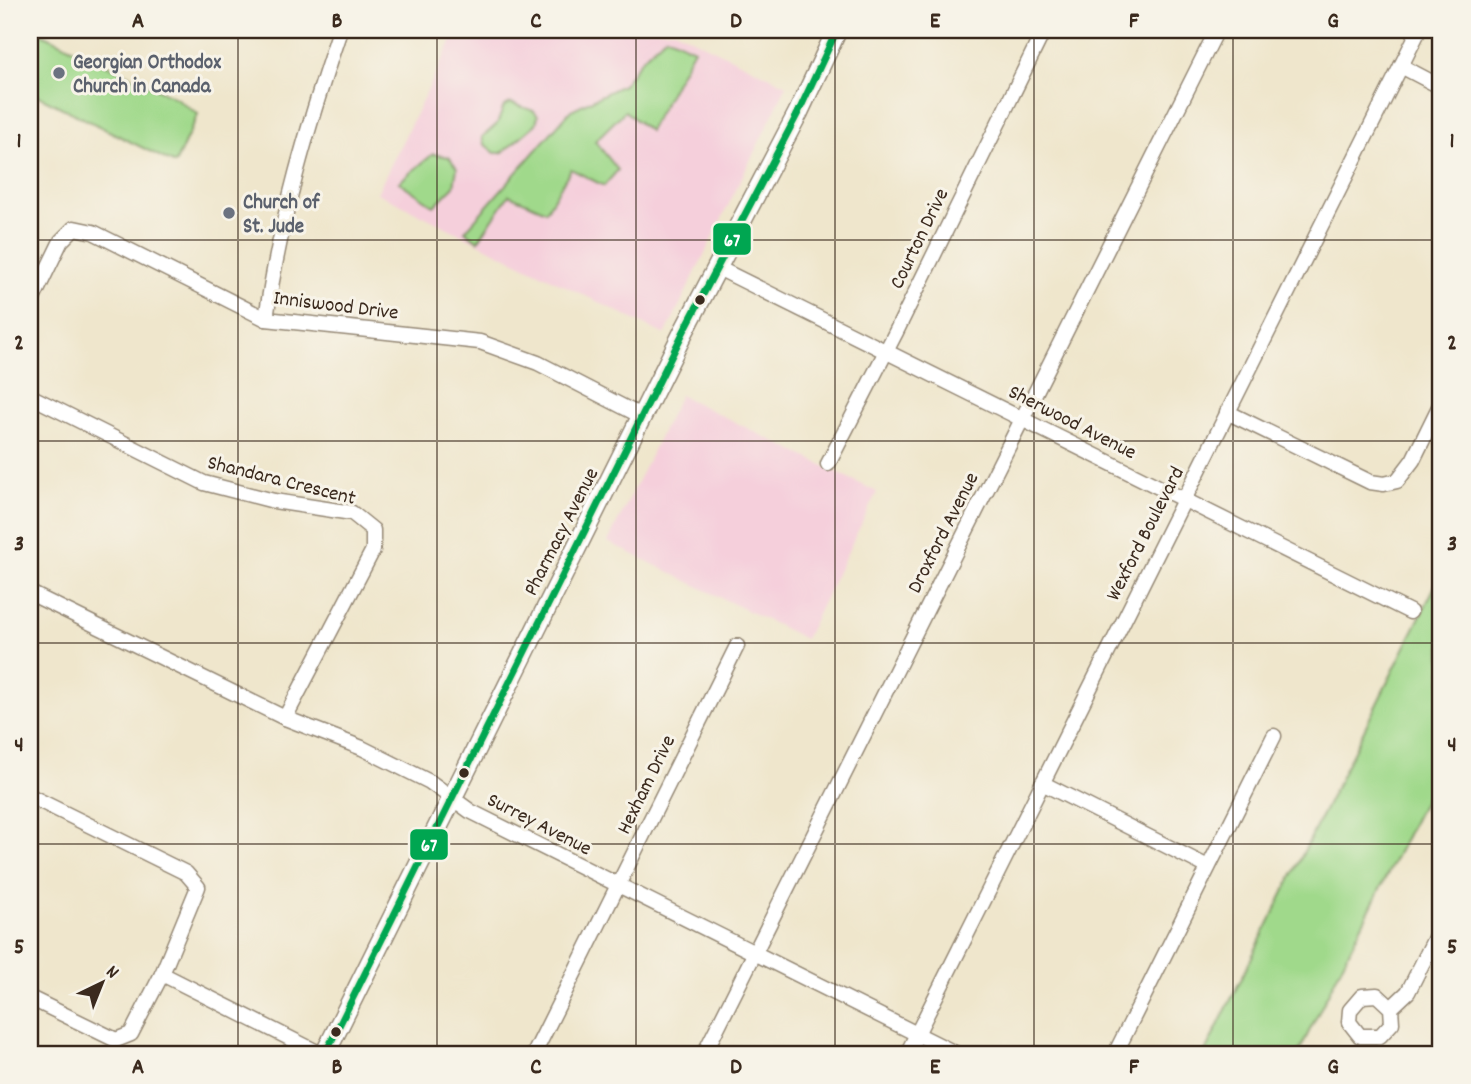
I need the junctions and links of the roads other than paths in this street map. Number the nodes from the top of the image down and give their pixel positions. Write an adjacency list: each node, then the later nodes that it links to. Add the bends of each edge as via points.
1 (340, 30): 10 (street, via 296,166)
2 (837, 30): 8 (street, Pharmacy Avenue)
3 (1044, 30): 11 (street, Courton Drive)
4 (1217, 30): 16 (street, Droxford Avenue)
5 (1419, 30): 6 (street, Wexford Boulevard)
6 (1401, 66): 7 (street); 14 (street, Wexford Boulevard)
7 (1441, 87)
8 (716, 267): 11 (street, Sherwood Avenue); 15 (street, Pharmacy Avenue)
9 (30, 304): 10 (street, Inniswood Drive, via 61,241 74,228 93,232)
10 (266, 318): 15 (street, Inniswood Drive, via 480,342 538,362)
11 (885, 350): 16 (street, Sherwood Avenue); 17 (street, Courton Drive)
12 (30, 396): 22 (street, Shandara Crescent, via 204,483 274,501 352,513 373,530 373,550)
13 (1441, 402): 14 (street, via 1413,460 1398,481 1384,484 1370,482)
14 (1227, 412): 18 (street, Wexford Boulevard)
15 (643, 417): 26 (street, Pharmacy Avenue)
16 (1022, 419): 18 (street, Sherwood Avenue); 30 (street, Droxford Avenue)
17 (828, 464)
18 (1184, 500): 20 (street, Sherwood Avenue); 24 (street, Wexford Boulevard)
19 (30, 593): 22 (street, Surrey Avenue)
20 (1410, 612)
21 (737, 646): 28 (street, Hexham Drive)
22 (285, 718): 26 (street, Surrey Avenue, via 362,748)
23 (1274, 736): 27 (street)
24 (1042, 783): 27 (street); 34 (street, Wexford Boulevard)
25 (30, 796): 31 (street, via 186,873 198,887)
26 (452, 797): 28 (street, Surrey Avenue, via 470,811); 35 (street, Pharmacy Avenue)
27 (1208, 867): 40 (street)
28 (618, 885): 30 (street, Surrey Avenue); 36 (street, Hexham Drive)
29 (1441, 926): 33 (street, via 1408,992)
30 (755, 953): 34 (street, Surrey Avenue); 37 (street, Droxford Avenue)
31 (162, 974): 32 (street, via 131,1034 116,1040); 35 (street)
32 (30, 998)
33 (1391, 1008)
34 (917, 1034): 38 (street, Wexford Boulevard); 39 (street, Surrey Avenue)
35 (323, 1054)
36 (534, 1054)
37 (704, 1054)
38 (907, 1054)
39 (957, 1054)
40 (1115, 1054)

